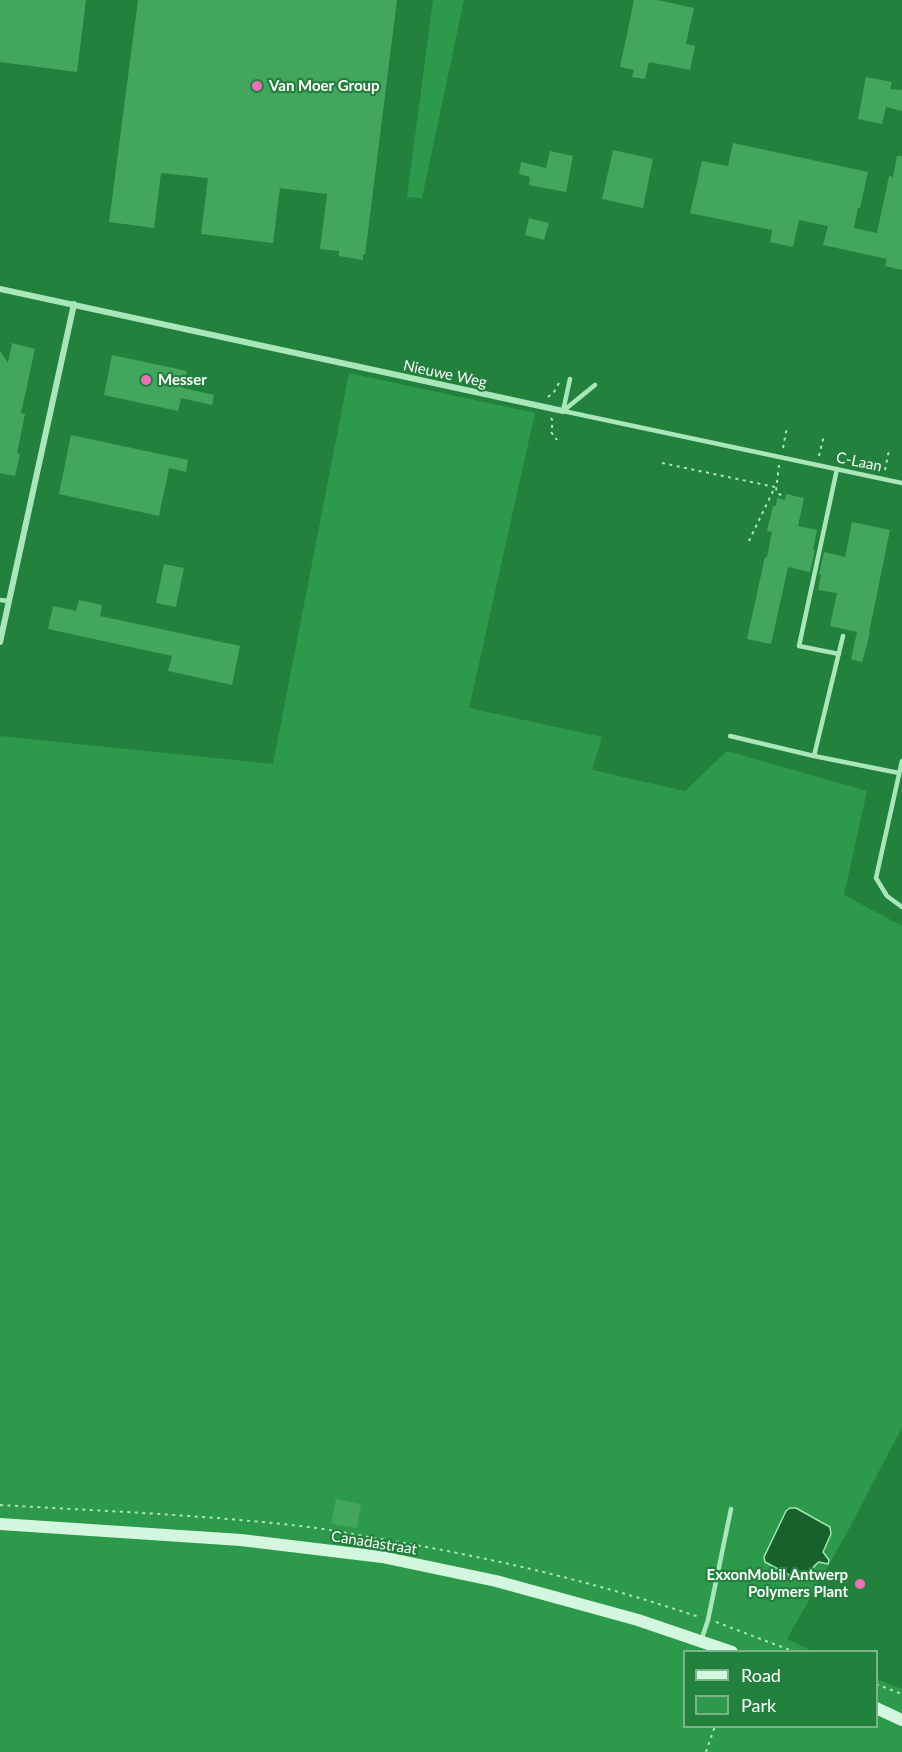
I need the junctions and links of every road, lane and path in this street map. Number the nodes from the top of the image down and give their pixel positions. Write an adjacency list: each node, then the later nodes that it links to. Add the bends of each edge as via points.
1 (0, 289): 2 (street, Nieuwe Weg)
2 (74, 304): 5 (street, Nieuwe Weg); 15 (street)
3 (570, 379): 5 (lane)
4 (595, 385): 5 (lane)
5 (563, 411): 9 (lane, Nieuwe Weg)
6 (824, 435): 9 (path)
7 (889, 450): 11 (path)
8 (662, 463): 13 (path, via 775,487)
9 (815, 464): 10 (lane, C-Laan)
10 (837, 469): 11 (lane, C-Laan); 18 (lane, via 799,646)
11 (883, 479): 12 (lane, C-Laan)
12 (902, 483)
13 (747, 545)
14 (0, 600): 15 (lane)
15 (9, 601): 17 (street)
16 (843, 636): 18 (lane)
17 (0, 642)
18 (839, 654): 20 (lane)
19 (730, 736): 20 (lane)
20 (814, 756): 22 (lane)
21 (902, 761): 22 (lane)
22 (899, 773): 23 (lane, via 876,878 887,896)
23 (902, 907)
24 (731, 1509): 26 (lane)
25 (0, 1524): 26 (street, Canadastraat, via 241,1540 382,1557 496,1581)
26 (701, 1641): 27 (street, Canadastraat)
27 (726, 1650)
28 (878, 1685): 29 (path)
29 (902, 1694)
30 (878, 1709): 31 (street)
31 (902, 1720)
32 (713, 1728): 33 (path)
33 (706, 1752)

